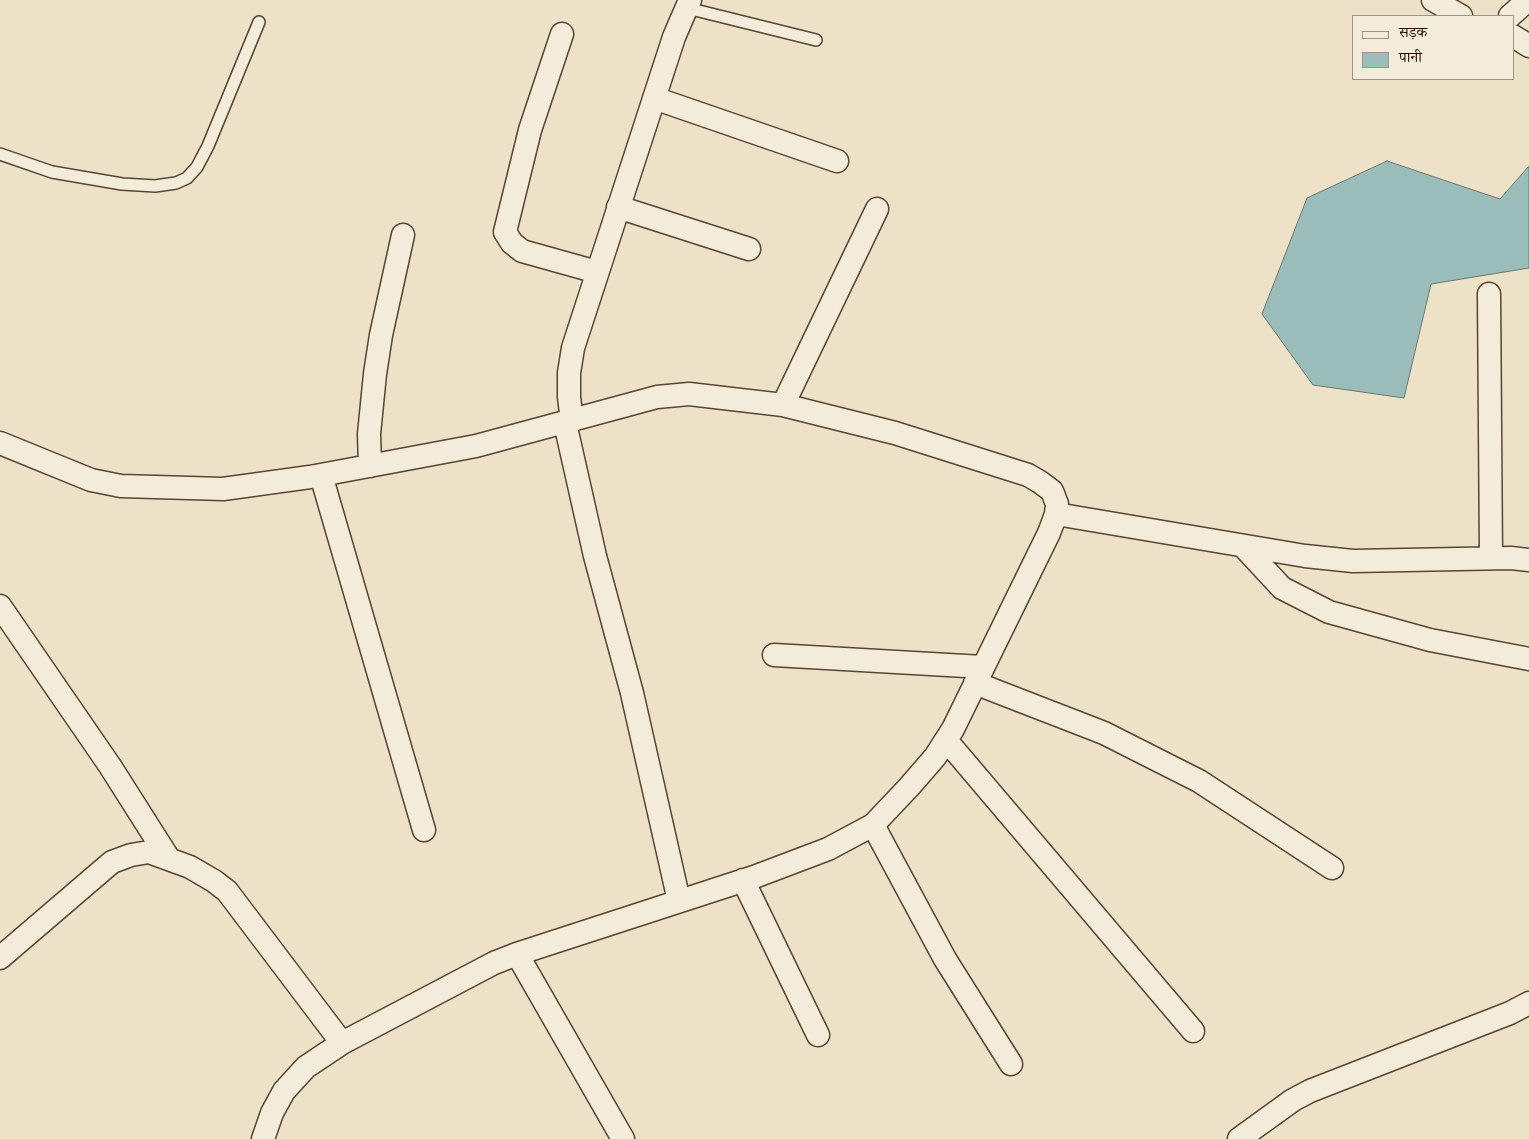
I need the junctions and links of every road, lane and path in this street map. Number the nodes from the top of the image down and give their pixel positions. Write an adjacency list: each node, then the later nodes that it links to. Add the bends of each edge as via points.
1 (1433, 0): 4 (street)
2 (1528, 0): 5 (street)
3 (688, 4): 9 (lane); 11 (street)
4 (1459, 15)
5 (1511, 15)
6 (259, 22): 12 (lane, via 208,146 197,168 187,178 155,186 122,184 52,172)
7 (562, 34): 18 (street, via 530,130 505,232 522,251)
8 (1514, 37): 10 (street)
9 (816, 40)
10 (1529, 46)
11 (654, 98): 13 (street); 14 (street)
12 (0, 154)
13 (837, 161)
14 (618, 207): 17 (street); 18 (street)
15 (877, 209): 20 (street)
16 (403, 235): 23 (street, via 375,374 369,434)
17 (749, 249)
18 (597, 272): 21 (street, via 569,373)
19 (1489, 294): 27 (street)
20 (782, 405): 21 (street, via 689,394 657,397); 25 (street, via 895,433 1028,475 1052,491 1057,504)
21 (569, 422): 23 (street, via 476,446); 39 (street, via 595,556 632,693)
22 (0, 443): 24 (street, via 90,480 121,486 223,489)
23 (370, 466): 24 (street)
24 (321, 475): 35 (street)
25 (1056, 514): 26 (street); 32 (street)
26 (1243, 546): 27 (street, via 1353,561); 31 (street, via 1282,588 1329,612 1430,640)
27 (1490, 558): 28 (street)
28 (1529, 560)
29 (0, 606): 36 (street, via 110,766)
30 (774, 655): 32 (street)
31 (1529, 659)
32 (979, 675): 33 (street); 37 (street, via 1199,781)
33 (946, 740): 34 (street, via 935,757); 43 (street)
34 (873, 825): 38 (street, via 828,849); 46 (street, via 945,959)
35 (424, 830)
36 (169, 859): 41 (street, via 149,852 112,862); 45 (street, via 190,867 227,891)
37 (1332, 868)
38 (743, 880): 39 (street); 44 (street)
39 (679, 901): 40 (street)
40 (517, 954): 45 (street); 48 (street)
41 (0, 958)
42 (1529, 1004): 49 (street, via 1310,1091)
43 (1193, 1031)
44 (818, 1035)
45 (342, 1043): 47 (street, via 306,1067 284,1091)
46 (1011, 1064)
47 (262, 1139)
48 (623, 1139)
49 (1239, 1139)

